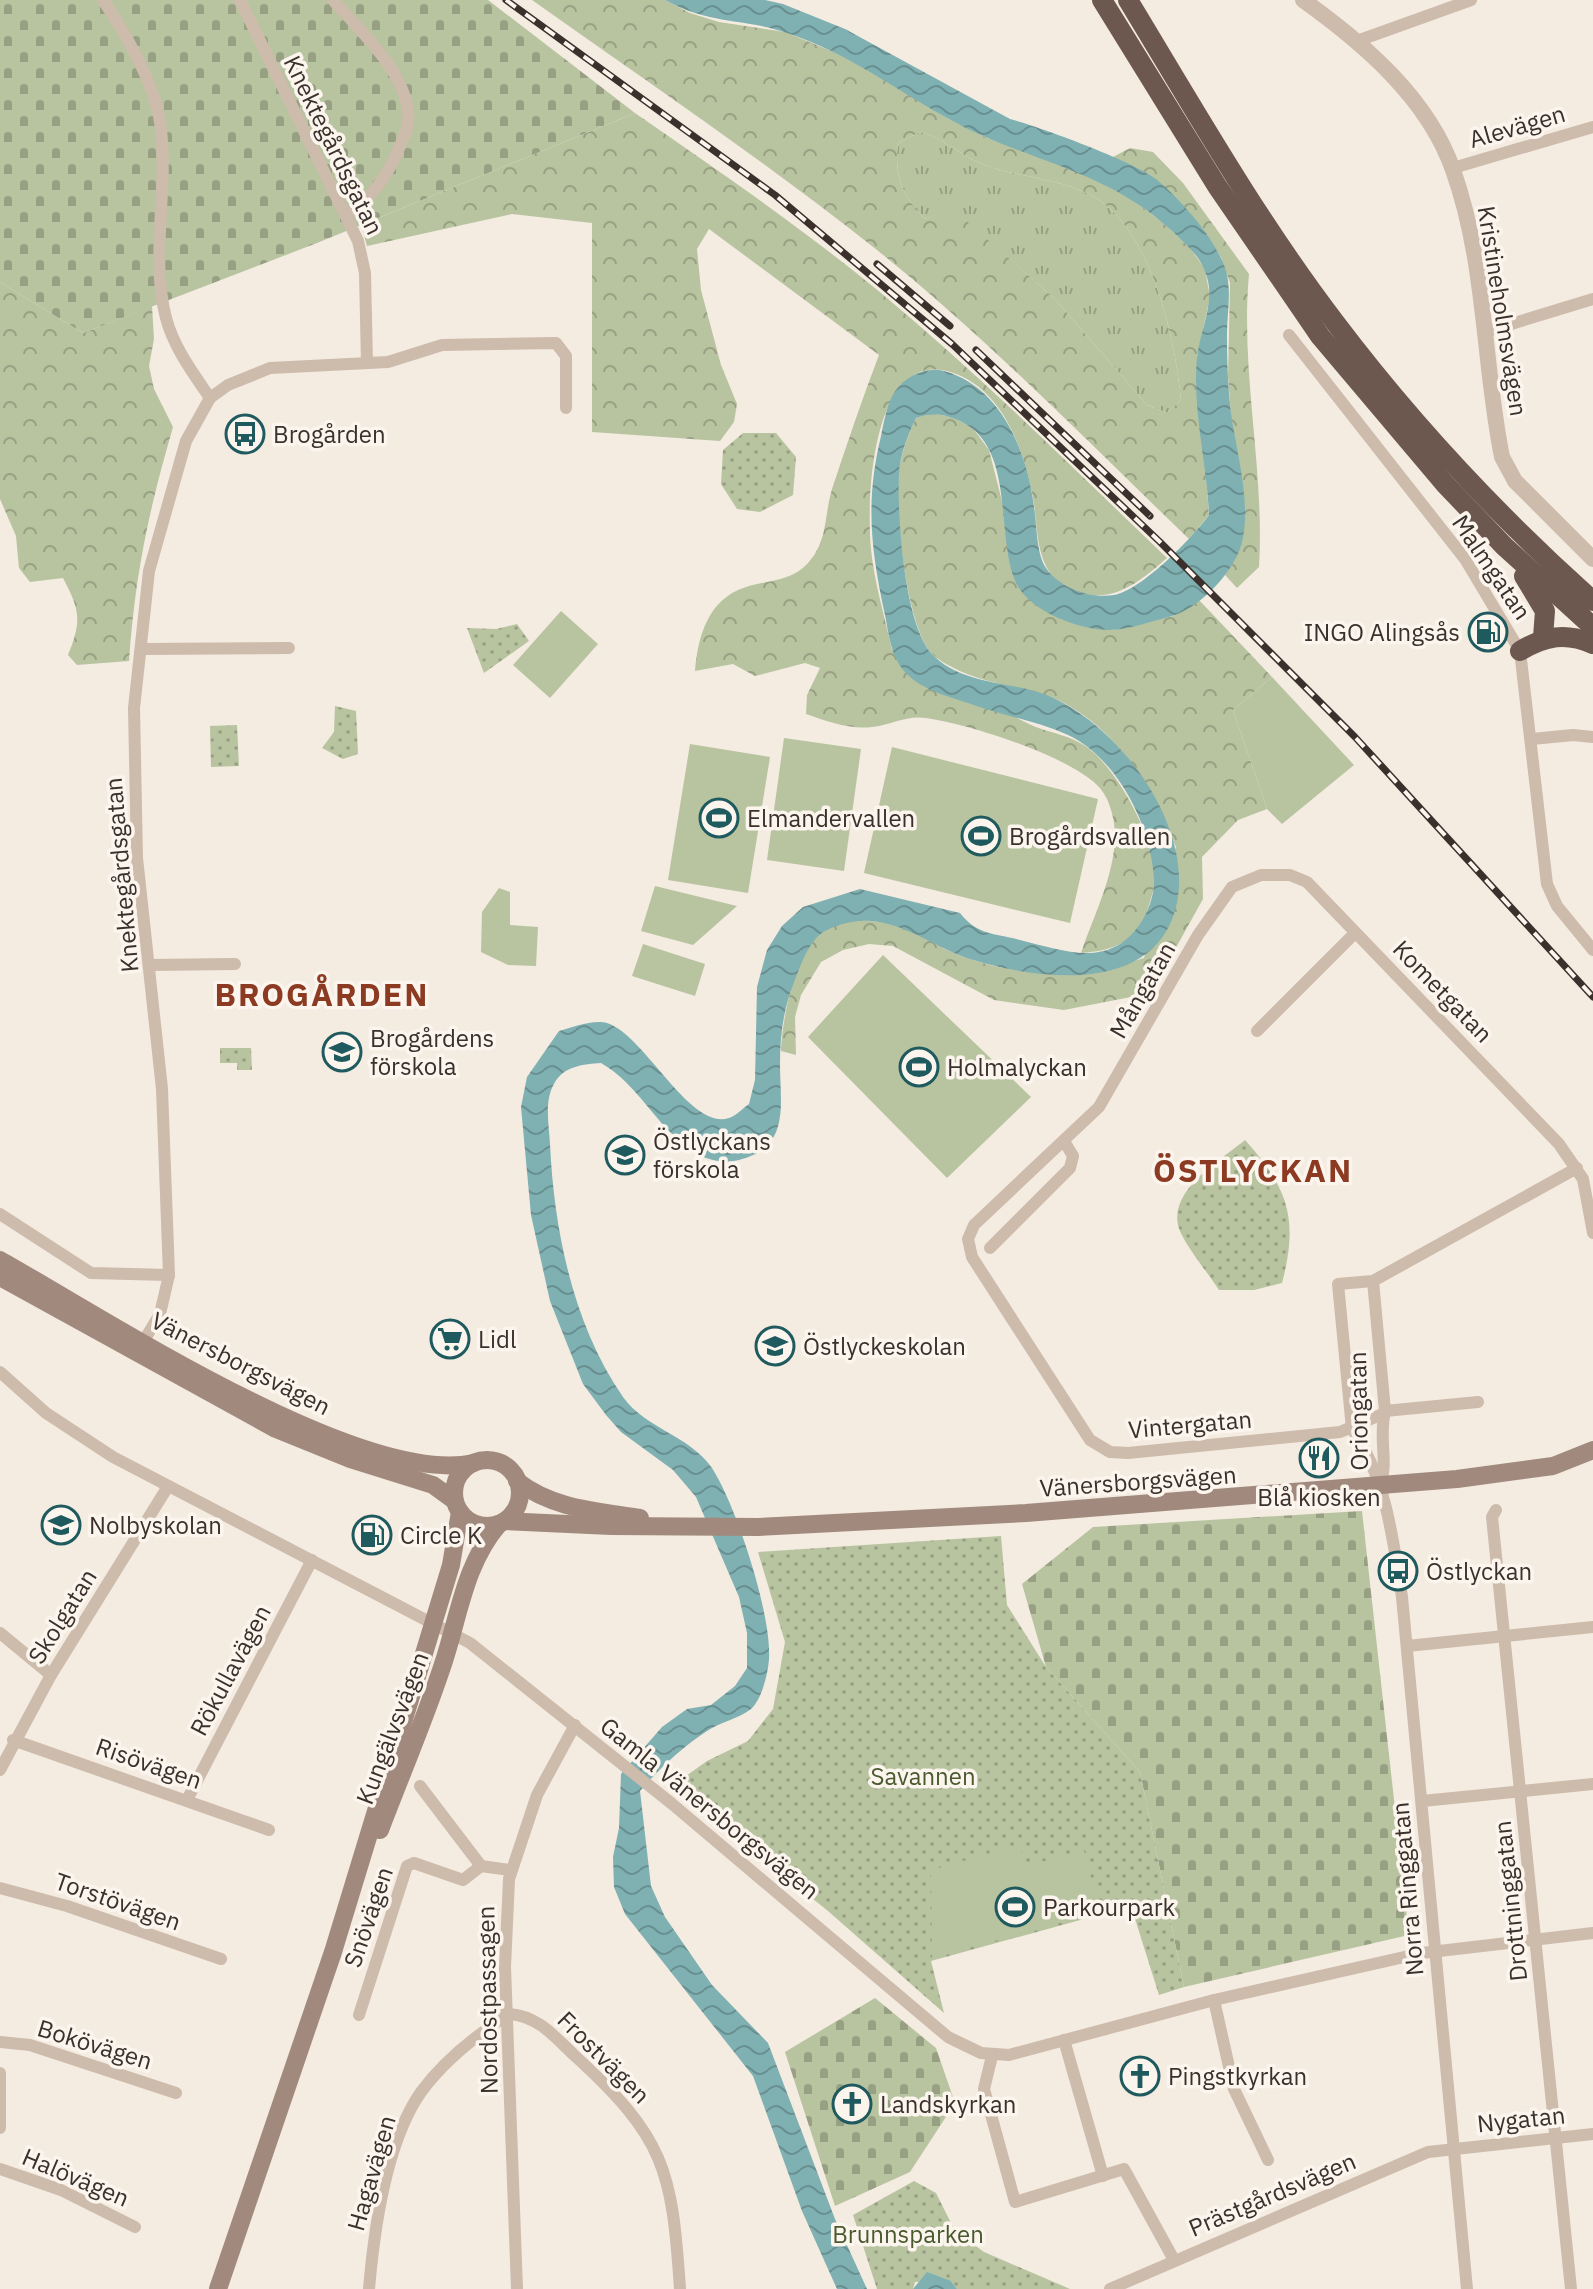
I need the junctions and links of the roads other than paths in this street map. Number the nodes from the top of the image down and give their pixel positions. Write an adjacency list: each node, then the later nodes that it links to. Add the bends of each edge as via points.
1 (103, 0): 16 (street, via 158,113 165,317 180,353)
2 (240, 0): 11 (street, Knektegårdsgatan)
3 (333, 0): 11 (street, via 391,71 406,99 408,125 389,169)
4 (1102, 0): 18 (highway, via 1217,186 1320,336)
5 (1128, 0): 20 (highway, via 1231,172 1334,321 1460,473)
6 (1303, 0): 8 (street, Kristineholmsvägen)
7 (1471, 0): 8 (street)
8 (1357, 41): 10 (street, Kristineholmsvägen, via 1411,99)
9 (1593, 127): 10 (street, Alevägen)
10 (1453, 168): 13 (street, Kristineholmsvägen, via 1470,234)
11 (348, 215): 15 (street, Knektegårdsgatan, via 365,273)
12 (1593, 299): 13 (street)
13 (1485, 332): 19 (street, Kristineholmsvägen, via 1502,457 1515,481)
14 (1289, 335): 26 (street, Malmgatan, via 1465,559)
15 (367, 363): 16 (street, Knektegårdsgatan, via 270,368 237,380); 17 (street, Knektegårdsgatan, via 405,358 442,345 556,343 566,356)
16 (210, 398): 25 (street, Knektegårdsgatan, via 186,441 170,489 149,571)
17 (566, 408)
18 (1504, 546): 21 (highway); 22 (highway, via 1545,611)
19 (1593, 559)
20 (1593, 601)
21 (1593, 627)
22 (1543, 637): 23 (highway); 26 (highway)
23 (1593, 644)
24 (289, 648): 25 (street)
25 (141, 649): 33 (street, Knektegårdsgatan, via 134,777)
26 (1520, 651): 28 (street, Malmgatan)
27 (1593, 737): 28 (street)
28 (1532, 739): 31 (street, Malmgatan, via 1547,884 1557,906)
29 (1261, 875): 35 (street, Mångatan, via 1232,887 1198,935 1099,1107); 36 (street, Kometgatan, via 1290,875 1307,882)
30 (1352, 936): 34 (street)
31 (1592, 945)
32 (235, 964): 33 (street)
33 (149, 965): 42 (street, Knektegårdsgatan, via 162,1089)
34 (1257, 1031)
35 (1064, 1141): 39 (street, Mångatan, via 974,1225); 40 (street, via 1073,1156 1070,1168)
36 (1577, 1168): 38 (street, via 1587,1189); 44 (street, Oriongatan)
37 (0, 1214): 42 (street, via 91,1273)
38 (1593, 1233)
39 (968, 1239): 49 (street, Vintergatan, via 972,1257 1100,1449 1128,1453)
40 (990, 1248)
41 (0, 1260): 45 (main road, Vänersborgsvägen)
42 (169, 1275): 45 (street, Knektegårdsgatan, via 160,1314)
43 (0, 1277): 45 (main road, Vänersborgsvägen)
44 (1373, 1281): 48 (street, Oriongatan); 49 (street, Oriongatan, via 1338,1284)
45 (140, 1347): 51 (main road, Vänersborgsvägen, via 331,1437 416,1461); 55 (main road, Vänersborgsvägen, via 276,1429 433,1485)
46 (0, 1372): 54 (street, Gamla Vänersborgsvägen, via 74,1434)
47 (1478, 1402): 48 (street)
48 (1385, 1412): 49 (street, Vintergatan); 53 (street, Oriongatan, via 1380,1431 1386,1471)
49 (1352, 1429): 53 (street, Oriongatan)
50 (1593, 1450): 53 (main road, Vänersborgsvägen, via 1539,1468)
51 (474, 1463): 52 (main road, via 498,1462); 55 (main road, via 458,1479)
52 (517, 1481): 57 (main road, via 519,1503); 58 (main road, Vänersborgsvägen, via 563,1505)
53 (1380, 1487): 58 (main road, Vänersborgsvägen, via 1009,1514 758,1527); 65 (street, Norra Ringgatan)
54 (167, 1488): 59 (street, Gamla Vänersborgsvägen); 66 (street, Skolgatan)
55 (457, 1506): 57 (main road, via 481,1526); 60 (main road, Kungälvsvägen, via 451,1565)
56 (1496, 1510): 64 (street, Drottninggatan, via 1492,1517)
57 (502, 1523): 58 (main road, Vänersborgsvägen); 63 (main road, Kungälvsvägen, via 469,1570)
58 (683, 1525)
59 (312, 1560): 60 (street, Gamla Vänersborgsvägen); 73 (street, Rökullavägen)
60 (431, 1622): 63 (street, Gamla Vänersborgsvägen); 82 (main road, Kungälvsvägen)
61 (1593, 1627): 64 (street)
62 (0, 1633): 66 (street)
63 (452, 1633): 67 (street, Gamla Vänersborgsvägen); 82 (main road, Kungälvsvägen)
64 (1504, 1636): 65 (street); 72 (street, Drottninggatan)
65 (1407, 1646): 74 (street, Norra Ringgatan)
66 (51, 1675): 68 (street, Skolgatan)
67 (575, 1725): 77 (street, Nordostpassagen, via 537,1795); 89 (street, Gamla Vänersborgsvägen, via 948,2037)
68 (13, 1740): 69 (street, Skolgatan); 73 (street, Risövägen)
69 (0, 1770)
70 (1593, 1784): 72 (street)
71 (420, 1786): 76 (street)
72 (1520, 1791): 74 (street); 80 (street, Drottninggatan)
73 (187, 1800): 75 (street, Risövägen)
74 (1422, 1801): 81 (street, Norra Ringgatan)
75 (269, 1830)
76 (481, 1866): 77 (street, Snövägen); 86 (street, Snövägen, via 467,1880 414,1863 407,1866)
77 (510, 1870): 85 (street, Nordostpassagen, via 505,1967)
78 (0, 1888): 83 (street, Torstövägen)
79 (1593, 1933): 80 (street)
80 (1537, 1939): 81 (street); 94 (street, Drottninggatan)
81 (1435, 1950): 84 (street); 95 (street, Norra Ringgatan)
82 (333, 1952): 101 (main road, Kungälvsvägen)
83 (221, 1959)
84 (1214, 2000): 87 (street); 96 (street, via 1234,2089)
85 (509, 2014): 102 (street, Hagavägen, via 431,2081 404,2124 378,2219); 103 (street, Nordostpassagen); 104 (street, Frostvägen, via 536,2020 615,2092 645,2130 669,2183)
86 (359, 2015)
87 (1064, 2040): 89 (street); 98 (street)
88 (0, 2042): 91 (street, Bokövägen, via 30,2045)
89 (992, 2056): 98 (street, via 984,2089 1015,2202)
90 (0, 2073): 92 (street)
91 (176, 2093)
92 (0, 2128)
93 (1593, 2134): 94 (street, Nygatan)
94 (1557, 2138): 95 (street, Nygatan); 107 (street, Drottninggatan)
95 (1454, 2148): 100 (street, Prästgårdsvägen, via 1428,2152); 106 (street, Norra Ringgatan)
96 (1268, 2160)
97 (0, 2169): 99 (street, Halövägen, via 61,2190)
98 (1103, 2176): 100 (street, via 1124,2169)
99 (135, 2227)
100 (1174, 2260): 105 (street, Prästgårdsvägen)
101 (218, 2289)
102 (369, 2289)
103 (517, 2289)
104 (680, 2289)
105 (1110, 2289)
106 (1467, 2289)
107 (1571, 2289)

